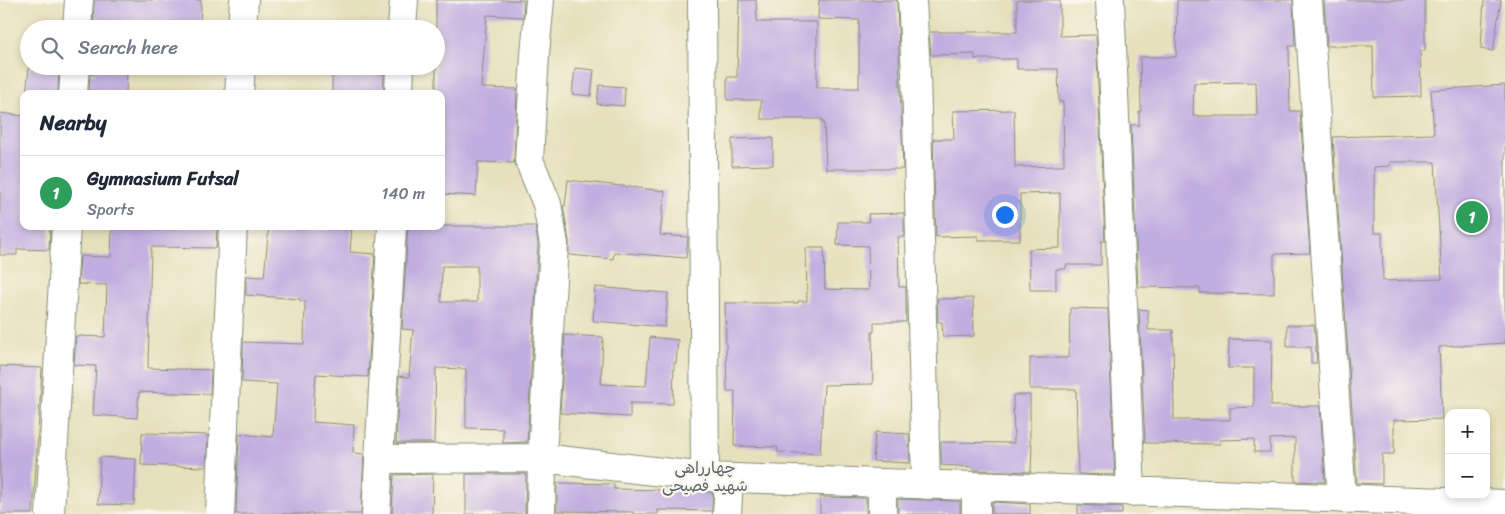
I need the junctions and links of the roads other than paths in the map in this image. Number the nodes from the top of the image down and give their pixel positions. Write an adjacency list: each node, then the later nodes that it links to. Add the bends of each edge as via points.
1 (79, 0): 9 (street)
2 (244, 0): 10 (street)
3 (404, 0): 11 (street)
4 (540, 0): 21 (street, via 529,160 546,204 554,244)
5 (702, 0): 23 (street)
6 (912, 0): 25 (street)
7 (1110, 0): 27 (street)
8 (1308, 0): 28 (street)
9 (78, 20)
10 (243, 20)
11 (403, 20)
12 (74, 75): 15 (street)
13 (240, 75): 16 (street)
14 (400, 75): 17 (street)
15 (73, 90)
16 (239, 90)
17 (399, 90)
18 (66, 230): 32 (street)
19 (233, 230): 33 (street)
20 (392, 230): 22 (street)
21 (542, 458): 22 (street); 23 (street); 35 (street)
22 (379, 459): 34 (street)
23 (717, 477): 24 (street); 36 (street)
24 (882, 484): 25 (street); 37 (street)
25 (926, 485): 26 (street)
26 (976, 487): 27 (street); 38 (street)
27 (1116, 499): 30 (street)
28 (1342, 499): 30 (street); 31 (street)
29 (1505, 504): 31 (street)
30 (1264, 505)
31 (1418, 508)
32 (50, 514)
33 (220, 514)
34 (376, 514)
35 (540, 514)
36 (727, 514)
37 (882, 514)
38 (976, 514)

